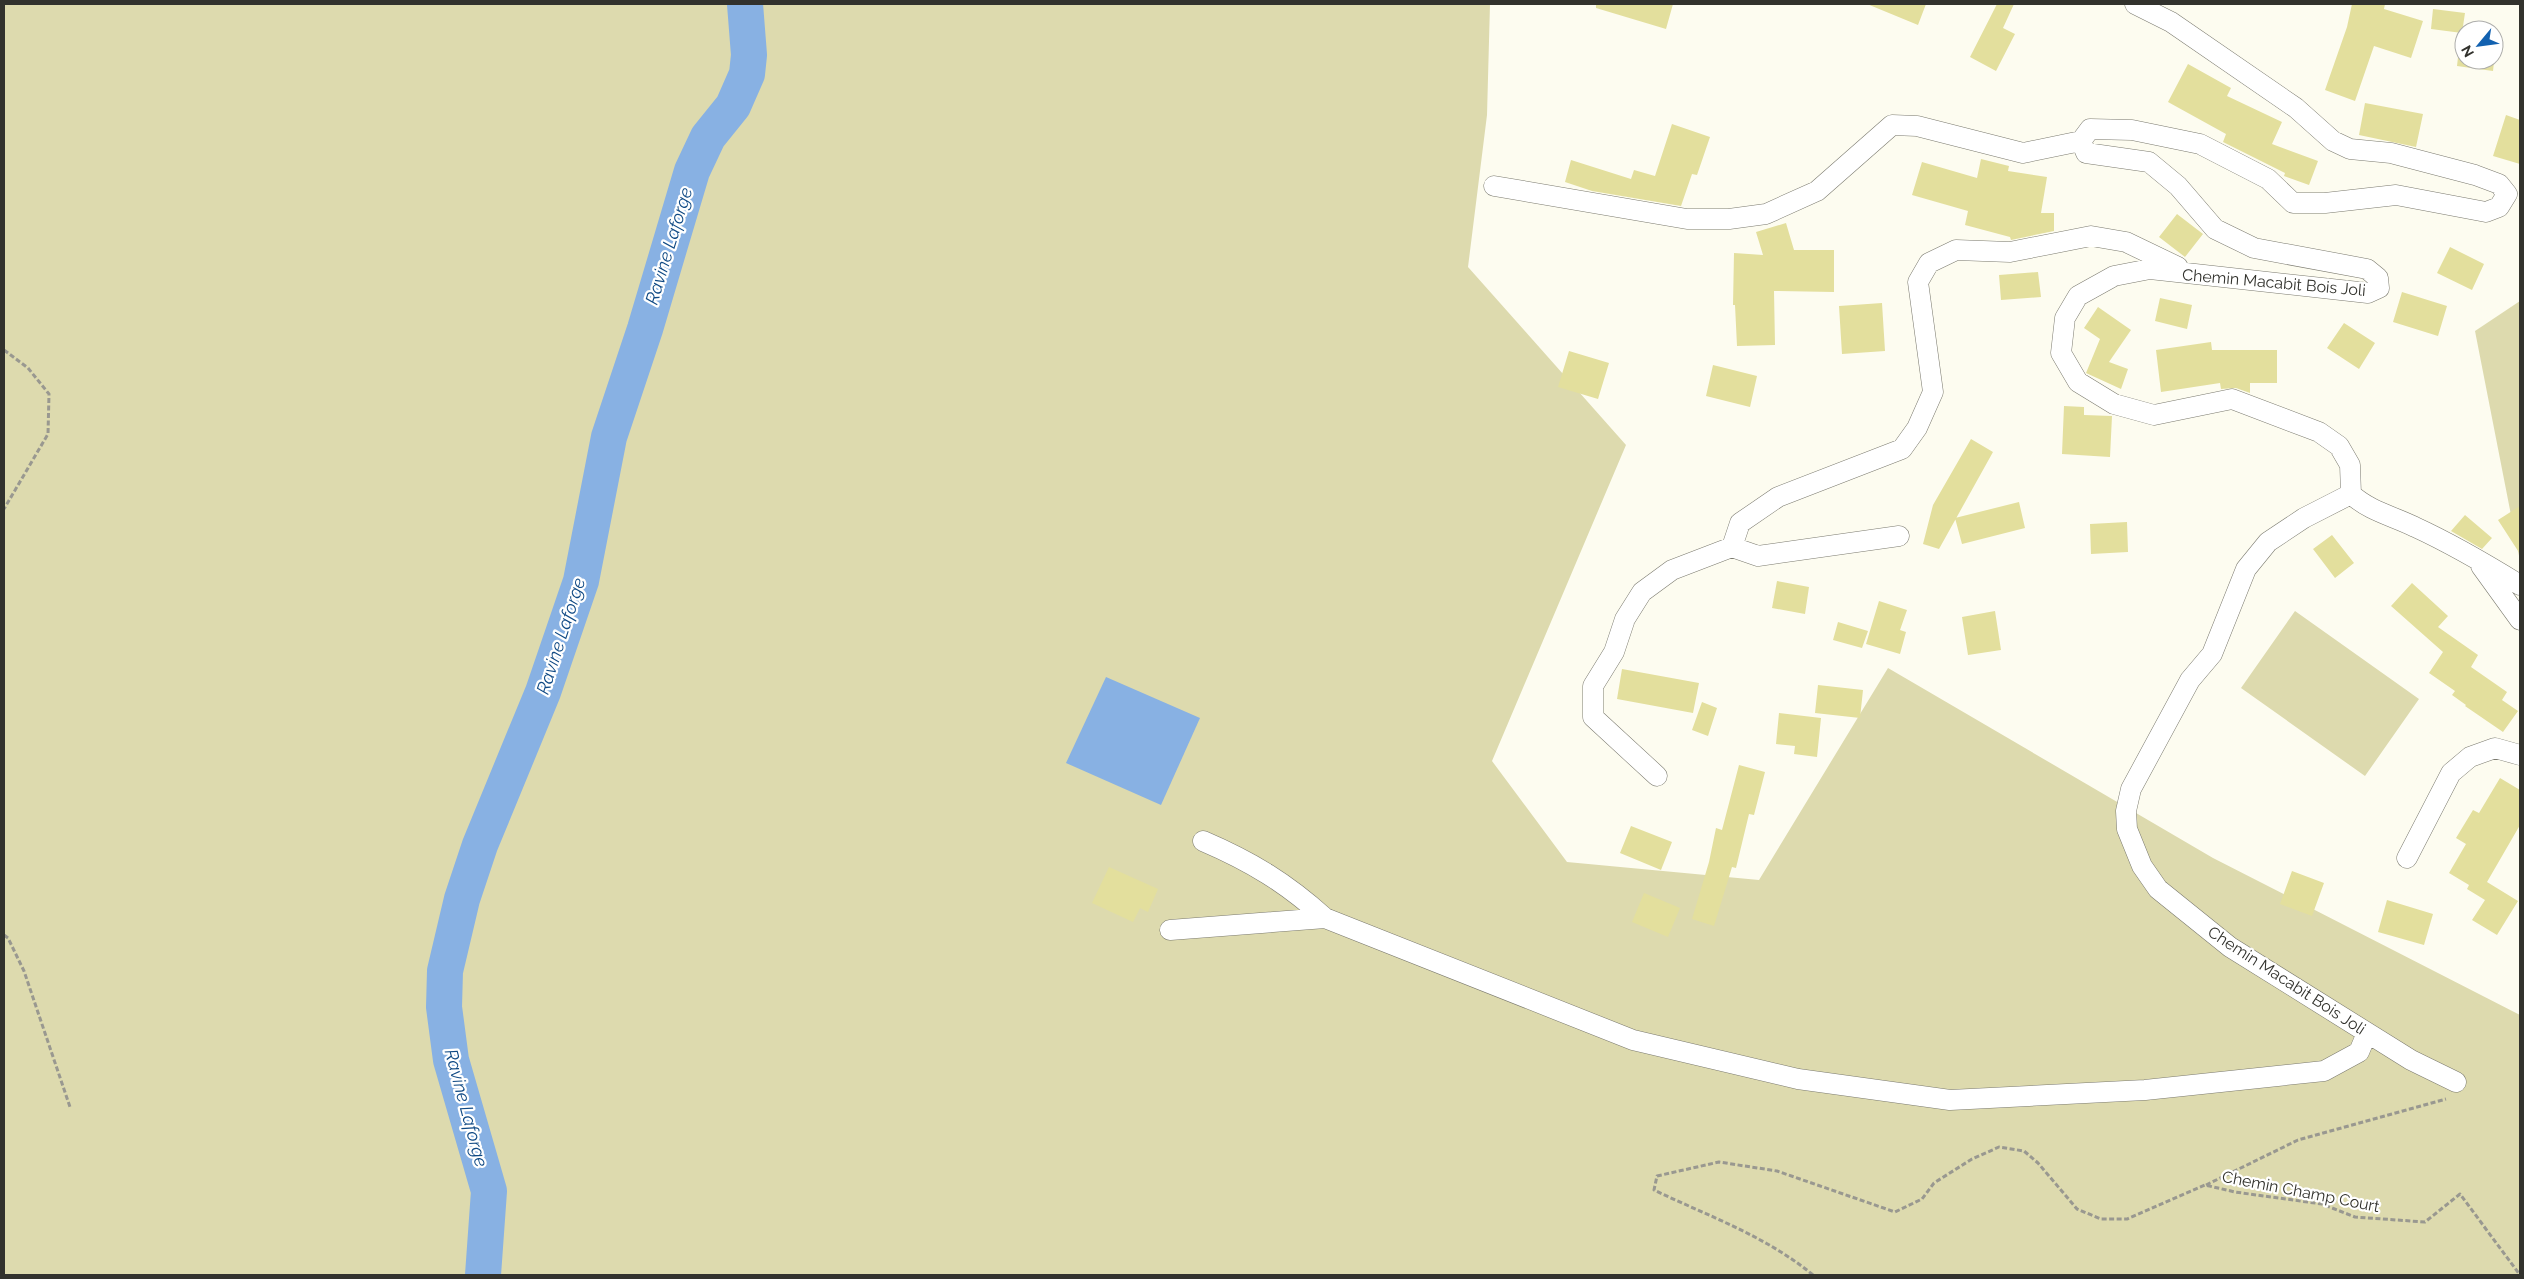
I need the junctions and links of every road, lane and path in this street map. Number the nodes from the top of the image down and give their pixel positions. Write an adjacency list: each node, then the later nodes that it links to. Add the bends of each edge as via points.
1 (2135, 4): 2 (street, via 2171,22 2280,97 2333,141 2350,149 2391,153 2475,175 2499,184 2507,194 2500,207 2486,212 2396,195 2293,203 2268,179 2200,144 2132,130 2090,129)
2 (2081, 141): 3 (street, via 2023,153 1917,126 1892,125 1817,191 1766,214 1729,219 1688,219); 4 (street, Chemin Macabit Bois Joli, via 2086,153 2149,162 2178,186 2215,229 2254,248 2367,269 2378,278 2379,288 2368,293)
3 (1494, 186)
4 (2196, 276): 6 (street, Chemin Macabit Bois Joli, via 2150,269 2114,276 2078,296 2065,318 2061,353 2078,382 2114,404 2154,415 2232,399 2319,432 2339,446 2350,465); 9 (street, via 2126,242 2091,236 2010,252 1956,250 1929,264 1918,282 1933,392 1917,428 1902,449 1778,497 1740,523)
5 (4, 350): 7 (path, via 28,368 49,394 48,434)
6 (2351, 494): 10 (street, via 2361,504 2414,526); 20 (street, Chemin Macabit Bois Joli, via 2304,518 2268,542 2246,569 2212,654 2186,688 2131,789 2126,811 2127,829 2142,866 2158,889 2230,947)
7 (4, 509)
8 (1899, 536): 9 (street, via 1758,556)
9 (1732, 547): 14 (street, via 1672,570 1642,592 1625,619 1614,652 1593,686 1593,717)
10 (2476, 558): 11 (street); 12 (street)
11 (2520, 585)
12 (2520, 620)
13 (2520, 755): 16 (street, via 2495,748 2470,757 2451,773)
14 (1658, 776)
15 (1203, 841): 17 (street, via 1244,859 1286,885)
16 (2407, 858)
17 (1325, 918): 18 (street); 20 (street, via 1633,1040 1798,1079 1950,1100 2145,1090 2324,1071 2359,1052)
18 (1170, 930)
19 (4, 935): 22 (path, via 24,971)
20 (2367, 1033): 21 (street, Chemin Macabit Bois Joli)
21 (2456, 1082): 23 (path, via 2460,1090 2455,1096 2298,1140)
22 (70, 1107)
23 (2205, 1185): 24 (path, Chemin Champ Court, via 2127,1218 2101,1219 2077,1209 2024,1151 1999,1147 1972,1159 1934,1183 1922,1199 1895,1212 1777,1171 1719,1162 1657,1176 1654,1190 1731,1224); 25 (path, Chemin Champ Court, via 2322,1204 2355,1217 2425,1222 2460,1194)
24 (1813, 1275)
25 (2520, 1275)

